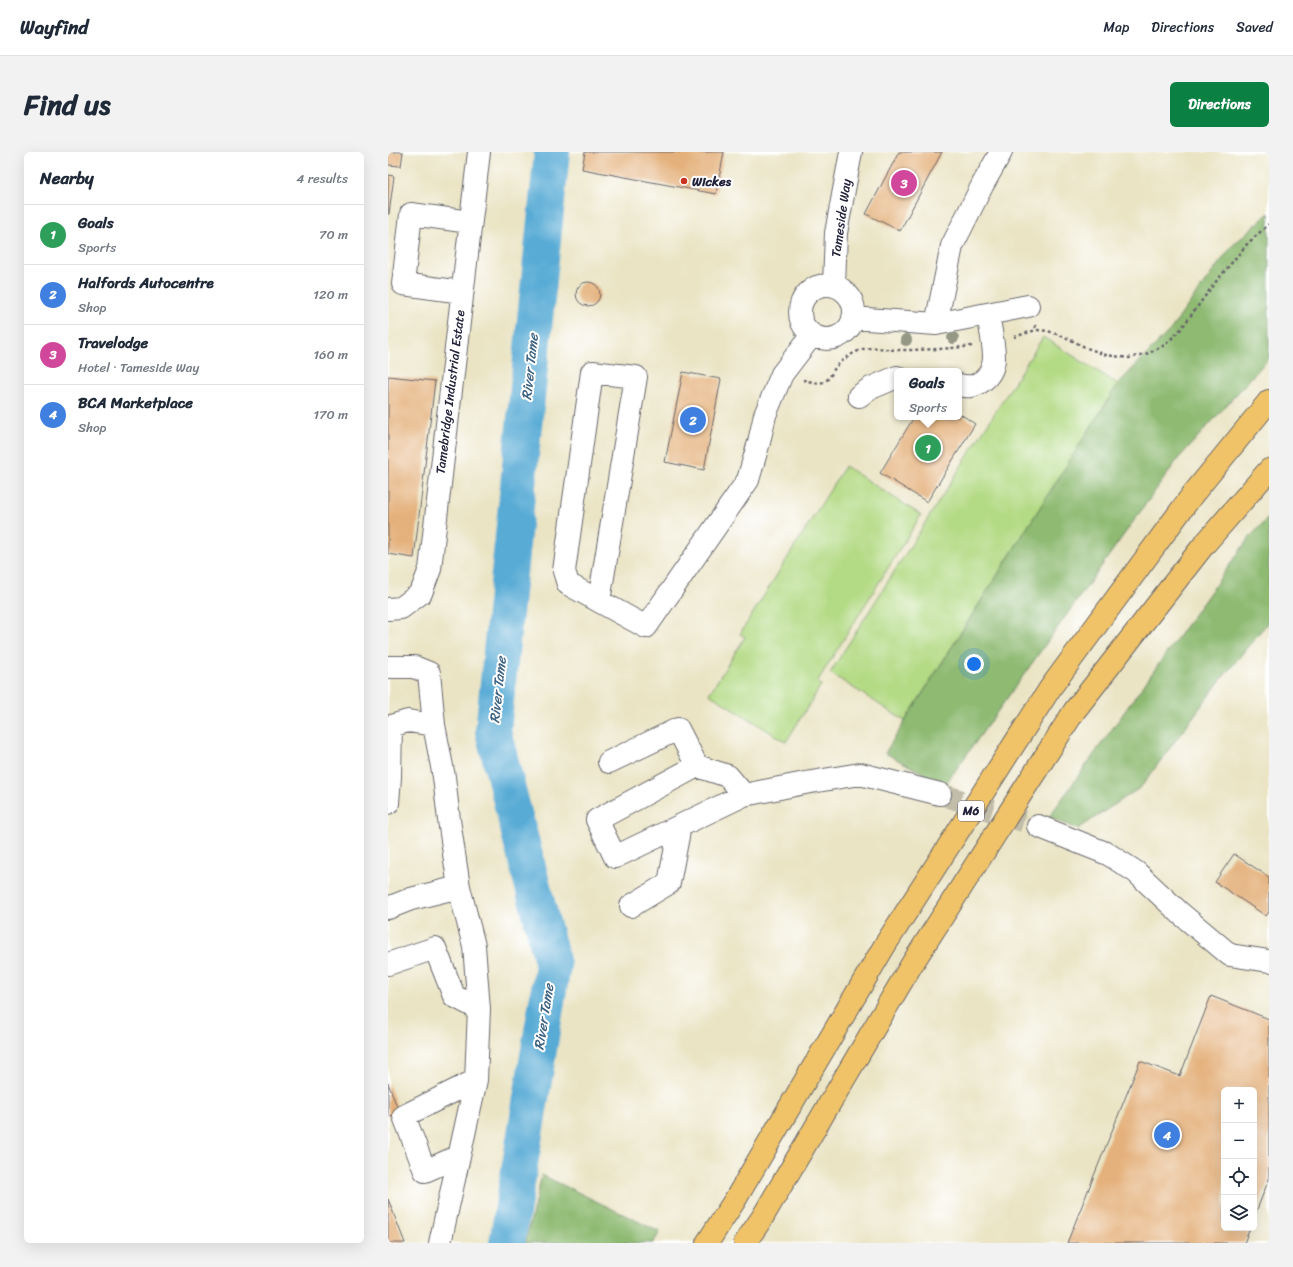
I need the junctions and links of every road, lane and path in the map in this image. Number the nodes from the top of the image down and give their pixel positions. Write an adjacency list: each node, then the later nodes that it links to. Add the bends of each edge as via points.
1 (479, 152): 4 (street, Tamebridge Industrial Estate)
2 (851, 152): 6 (street, Tameside Way, via 836,233)
3 (1001, 152): 11 (street, via 952,246)
4 (470, 222): 7 (street, Tamebridge Industrial Estate); 7 (street, via 412,214 403,284)
5 (1269, 224): 12 (path, via 1243,248 1181,329 1164,345 1150,353 1129,358 1106,355 1048,331)
6 (834, 285): 10 (street, via 850,298); 13 (street, via 818,285 806,294 799,308 801,323)
7 (462, 292): 22 (street, Tamebridge Industrial Estate, via 430,569 421,594 401,608)
8 (1028, 306): 9 (street); 12 (path)
9 (988, 314): 11 (street); 14 (street)
10 (854, 318): 11 (street); 13 (street, via 847,330 837,338 824,339)
11 (936, 324)
12 (1036, 330): 14 (path)
13 (812, 336): 15 (street)
14 (992, 344): 15 (path, via 936,350 873,347 845,358 823,382); 17 (street, via 992,367 983,381 975,386)
15 (782, 374): 21 (street, via 765,415 748,480 646,627)
16 (894, 378): 18 (street)
17 (962, 386)
18 (859, 396)
19 (1269, 400): 43 (highway, M6, via 1193,494 1051,687 885,945)
20 (1269, 470): 44 (highway, M6, via 1203,546 1075,710 912,964)
21 (599, 601): 21 (street, via 568,584 564,571 592,372 636,377)
22 (388, 609)
23 (388, 667): 24 (street, via 414,667 429,673)
24 (434, 725): 25 (street, via 408,721); 34 (street)
25 (390, 726): 28 (street)
26 (608, 762): 27 (street, via 678,729)
27 (697, 766): 30 (street, via 728,776); 32 (street, via 597,820 615,857)
28 (389, 770): 31 (street)
29 (940, 794): 30 (street, via 860,774)
30 (744, 795): 32 (street)
31 (388, 803)
32 (680, 826): 35 (street, via 669,883)
33 (1038, 826): 37 (street, via 1108,854 1136,872 1230,955)
34 (459, 887): 36 (street, via 411,899); 39 (street, via 474,946)
35 (631, 906)
36 (388, 908)
37 (1269, 961)
38 (388, 964): 39 (street, via 435,948 454,996)
39 (479, 1009): 40 (street)
40 (476, 1080): 41 (street); 41 (street, via 404,1116 425,1171)
41 (459, 1156): 42 (street)
42 (440, 1243)
43 (707, 1243)
44 (745, 1243)

